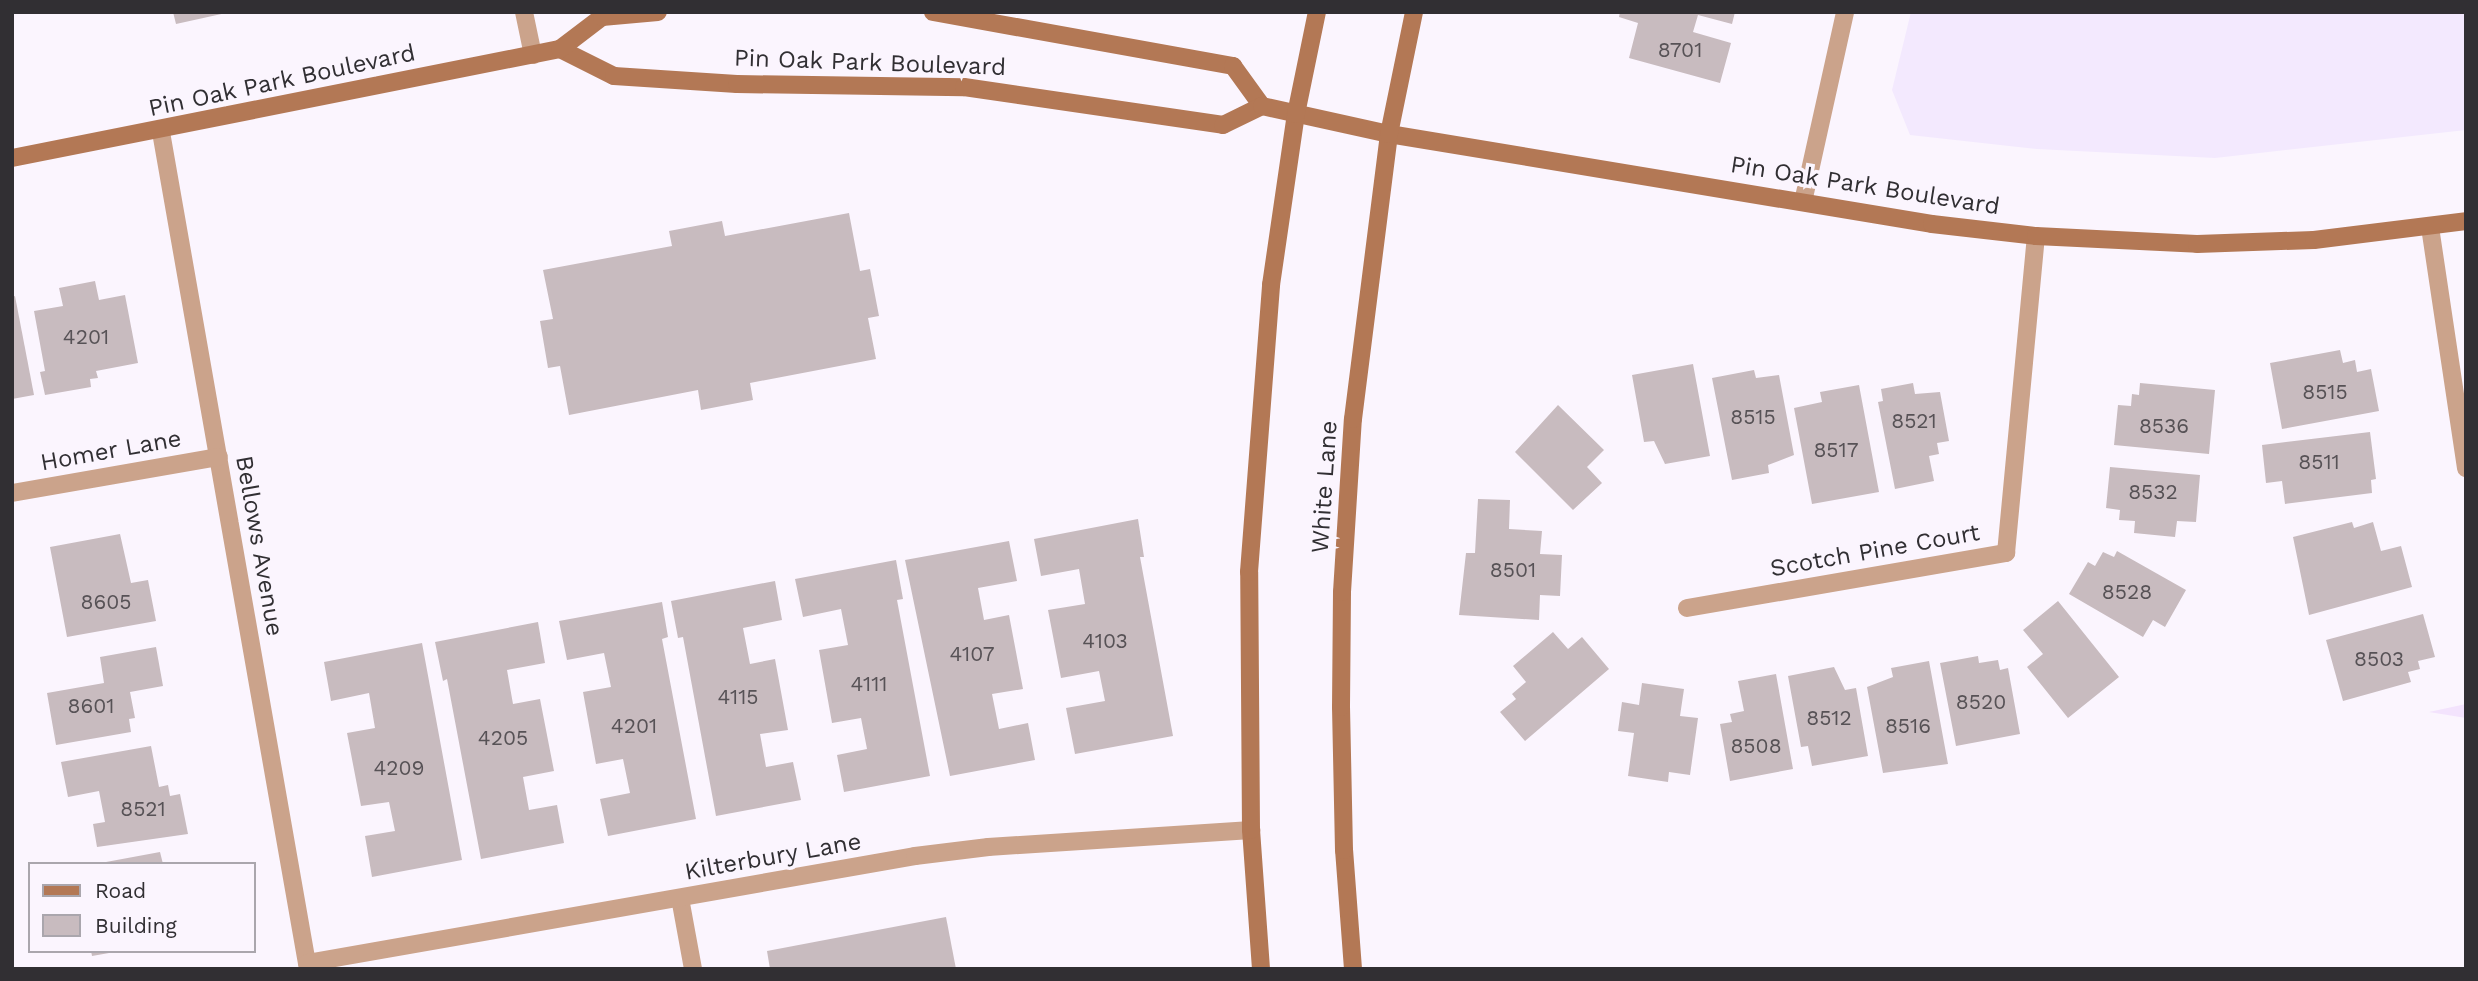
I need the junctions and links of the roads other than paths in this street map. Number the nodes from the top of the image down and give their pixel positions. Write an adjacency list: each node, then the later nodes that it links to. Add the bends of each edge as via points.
1 (524, 12): 8 (street)
2 (658, 12): 7 (street, Pin Oak Park Boulevard, via 602,17)
3 (933, 12): 9 (street, Pin Oak Park Boulevard, via 1233,66)
4 (1317, 12): 10 (street)
5 (1414, 12): 12 (street, White Lane)
6 (1844, 12): 14 (street)
7 (560, 49): 8 (street, Pin Oak Park Boulevard); 9 (street, Pin Oak Park Boulevard, via 614,76 737,84 964,87 1223,125)
8 (533, 54): 11 (street, Pin Oak Park Boulevard)
9 (1262, 106): 10 (street, Pin Oak Park Boulevard)
10 (1296, 114): 12 (street, Pin Oak Park Boulevard); 22 (street, via 1260,399 1250,572)
11 (161, 132): 13 (street, Pin Oak Park Boulevard); 18 (street, Bellows Avenue)
12 (1389, 134): 14 (street, Pin Oak Park Boulevard); 27 (street, White Lane, via 1364,305 1342,592 1344,850)
13 (12, 158)
14 (1803, 202): 17 (street, Pin Oak Park Boulevard)
15 (2466, 221): 16 (street, Pin Oak Park Boulevard)
16 (2430, 227): 17 (street, Pin Oak Park Boulevard, via 2314,240 2197,244); 19 (street)
17 (2036, 236): 21 (street, Scotch Pine Court, via 2006,553)
18 (219, 457): 20 (street, Homer Lane); 24 (street, Bellows Avenue)
19 (2466, 468)
20 (12, 493)
21 (1687, 608)
22 (1251, 830): 23 (street, Kilterbury Lane, via 988,847); 26 (street)
23 (680, 898): 24 (street, Kilterbury Lane); 25 (street)
24 (308, 966)
25 (693, 969)
26 (1261, 969)
27 (1353, 969)

